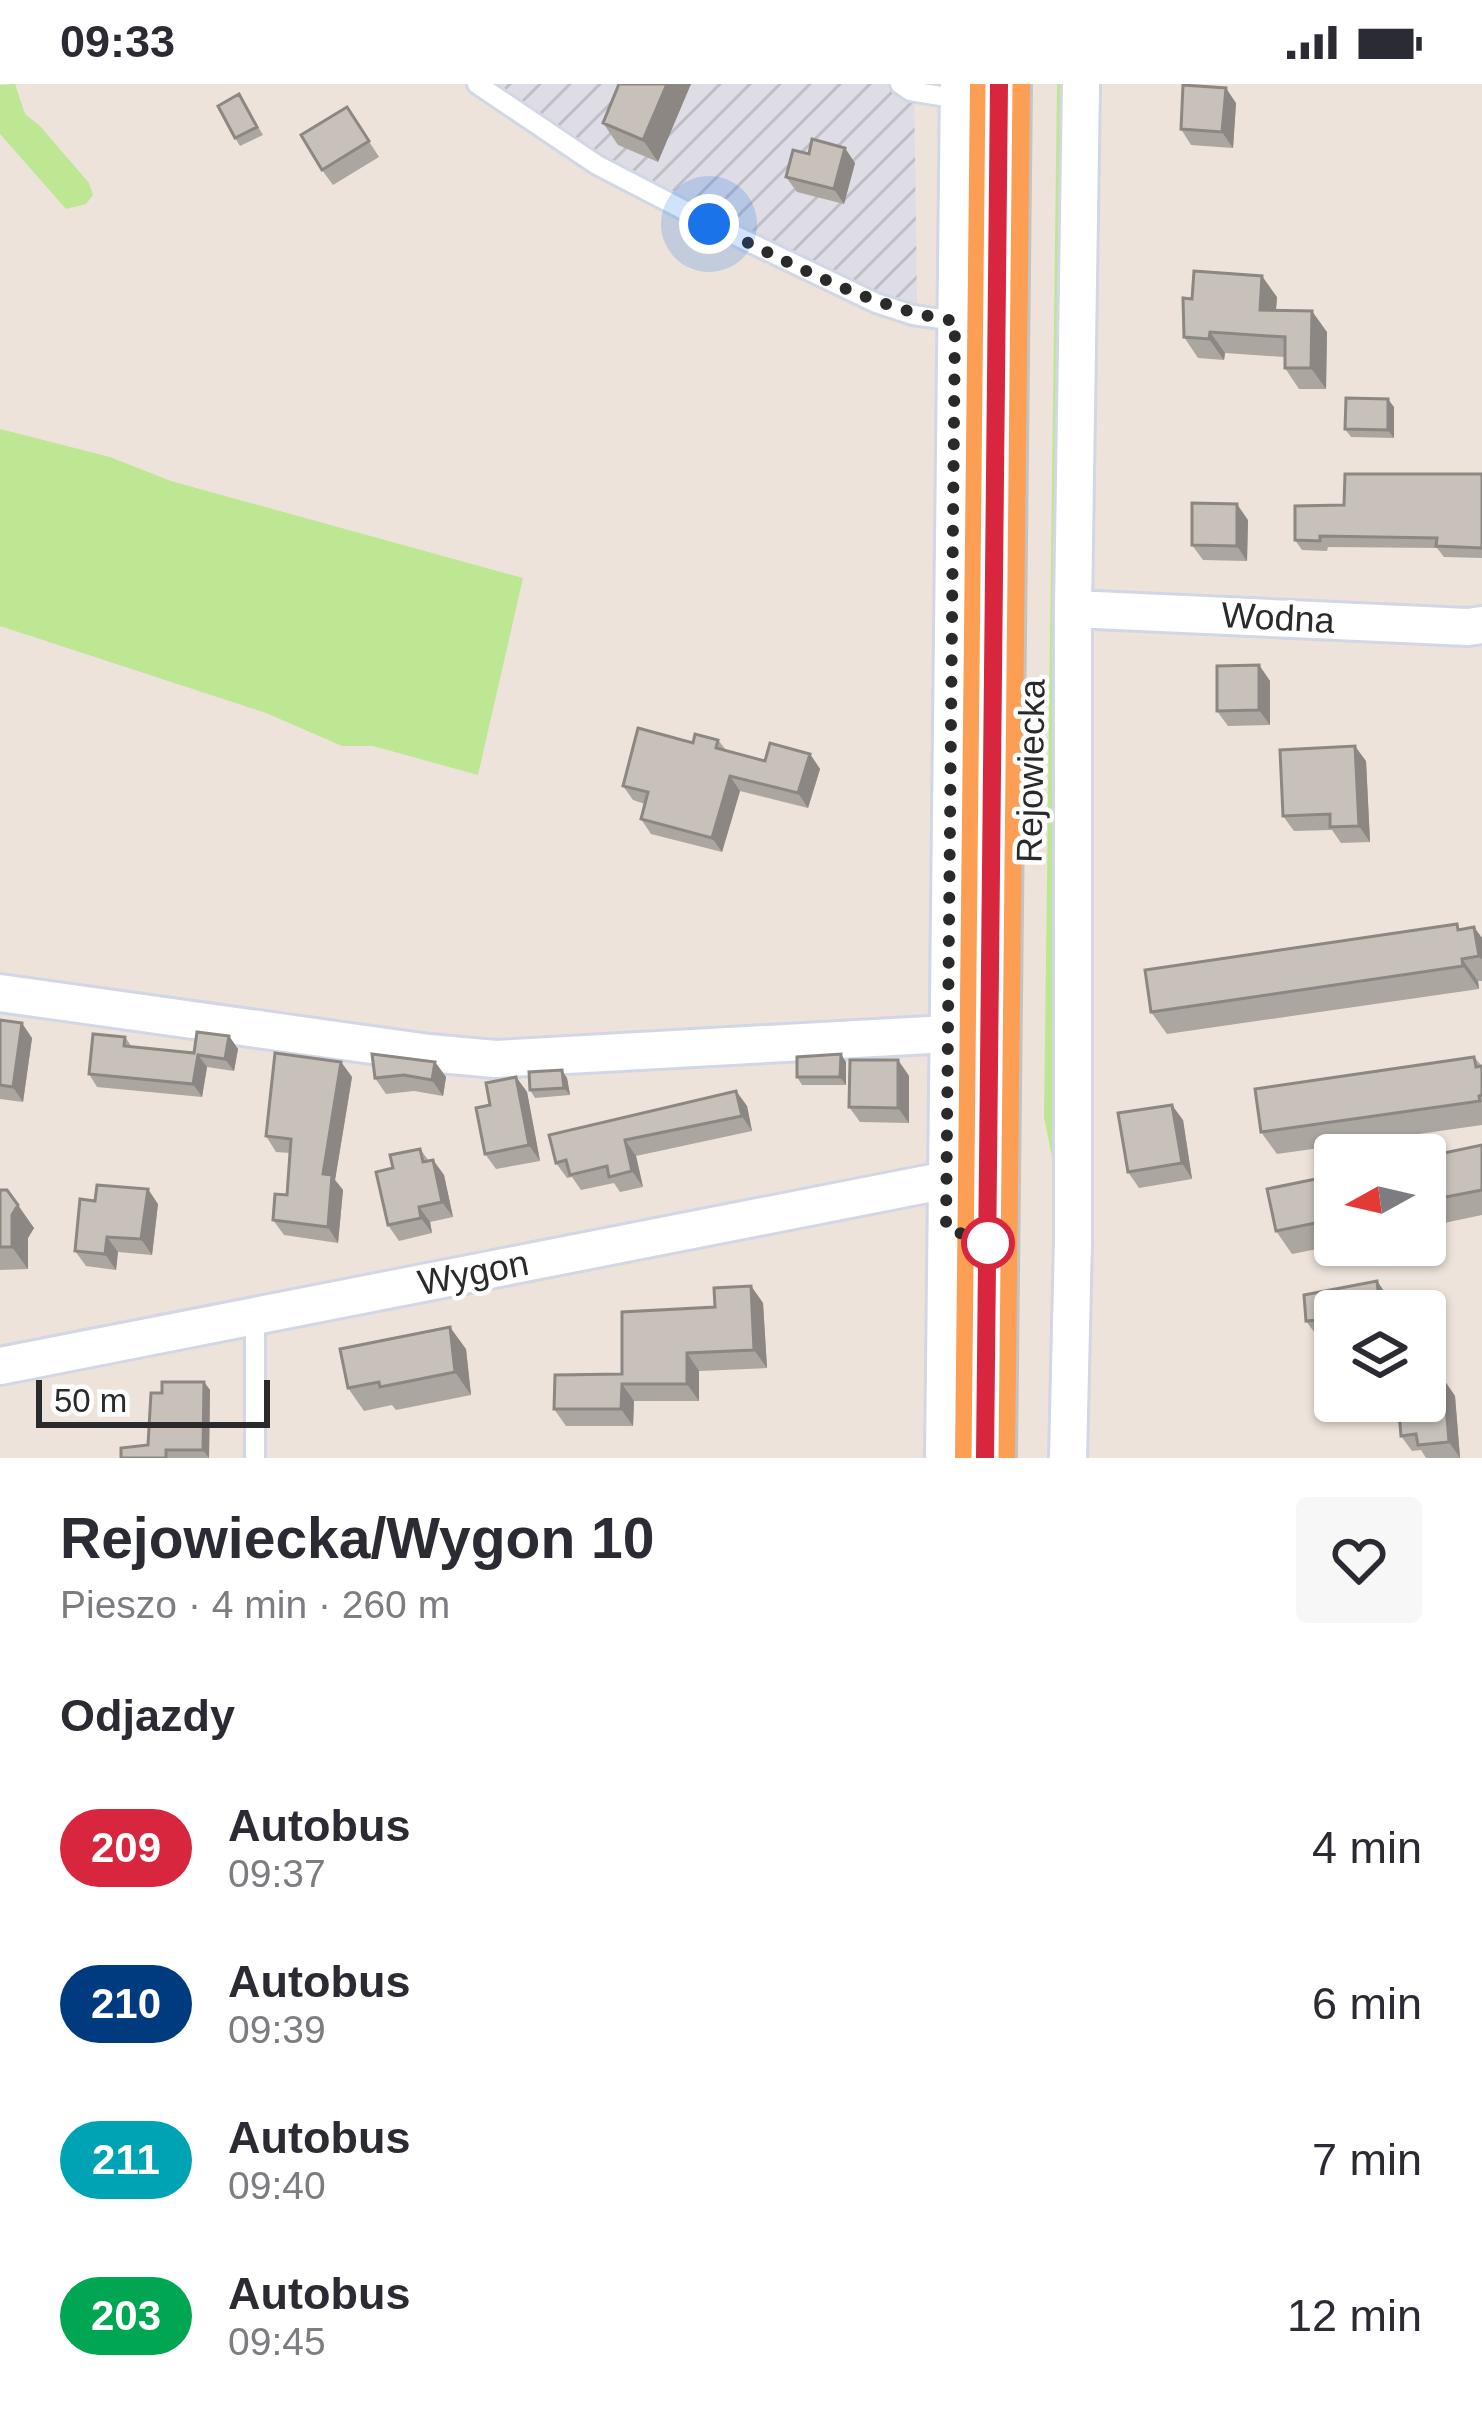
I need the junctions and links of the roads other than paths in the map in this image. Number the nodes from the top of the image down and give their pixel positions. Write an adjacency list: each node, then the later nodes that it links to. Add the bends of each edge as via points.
1 (477, 84): 6 (lane, via 597,165 709,224 876,303)
2 (900, 84): 5 (lane, via 910,91)
3 (1036, 84): 17 (highway, Rejowiecka)
4 (1081, 84): 7 (street)
5 (972, 89): 6 (street); 16 (highway, Rejowiecka)
6 (955, 321): 10 (street)
7 (1073, 609): 8 (street, Wodna); 18 (street)
8 (1482, 625)
9 (0, 994): 10 (street, via 494,1059)
10 (947, 1034): 11 (street)
11 (946, 1180): 12 (street, Wygon); 15 (street)
12 (255, 1316): 13 (street, Wygon); 14 (lane)
13 (0, 1366)
14 (255, 1458)
15 (944, 1458)
16 (985, 1458)
17 (1022, 1458)
18 (1068, 1458)

